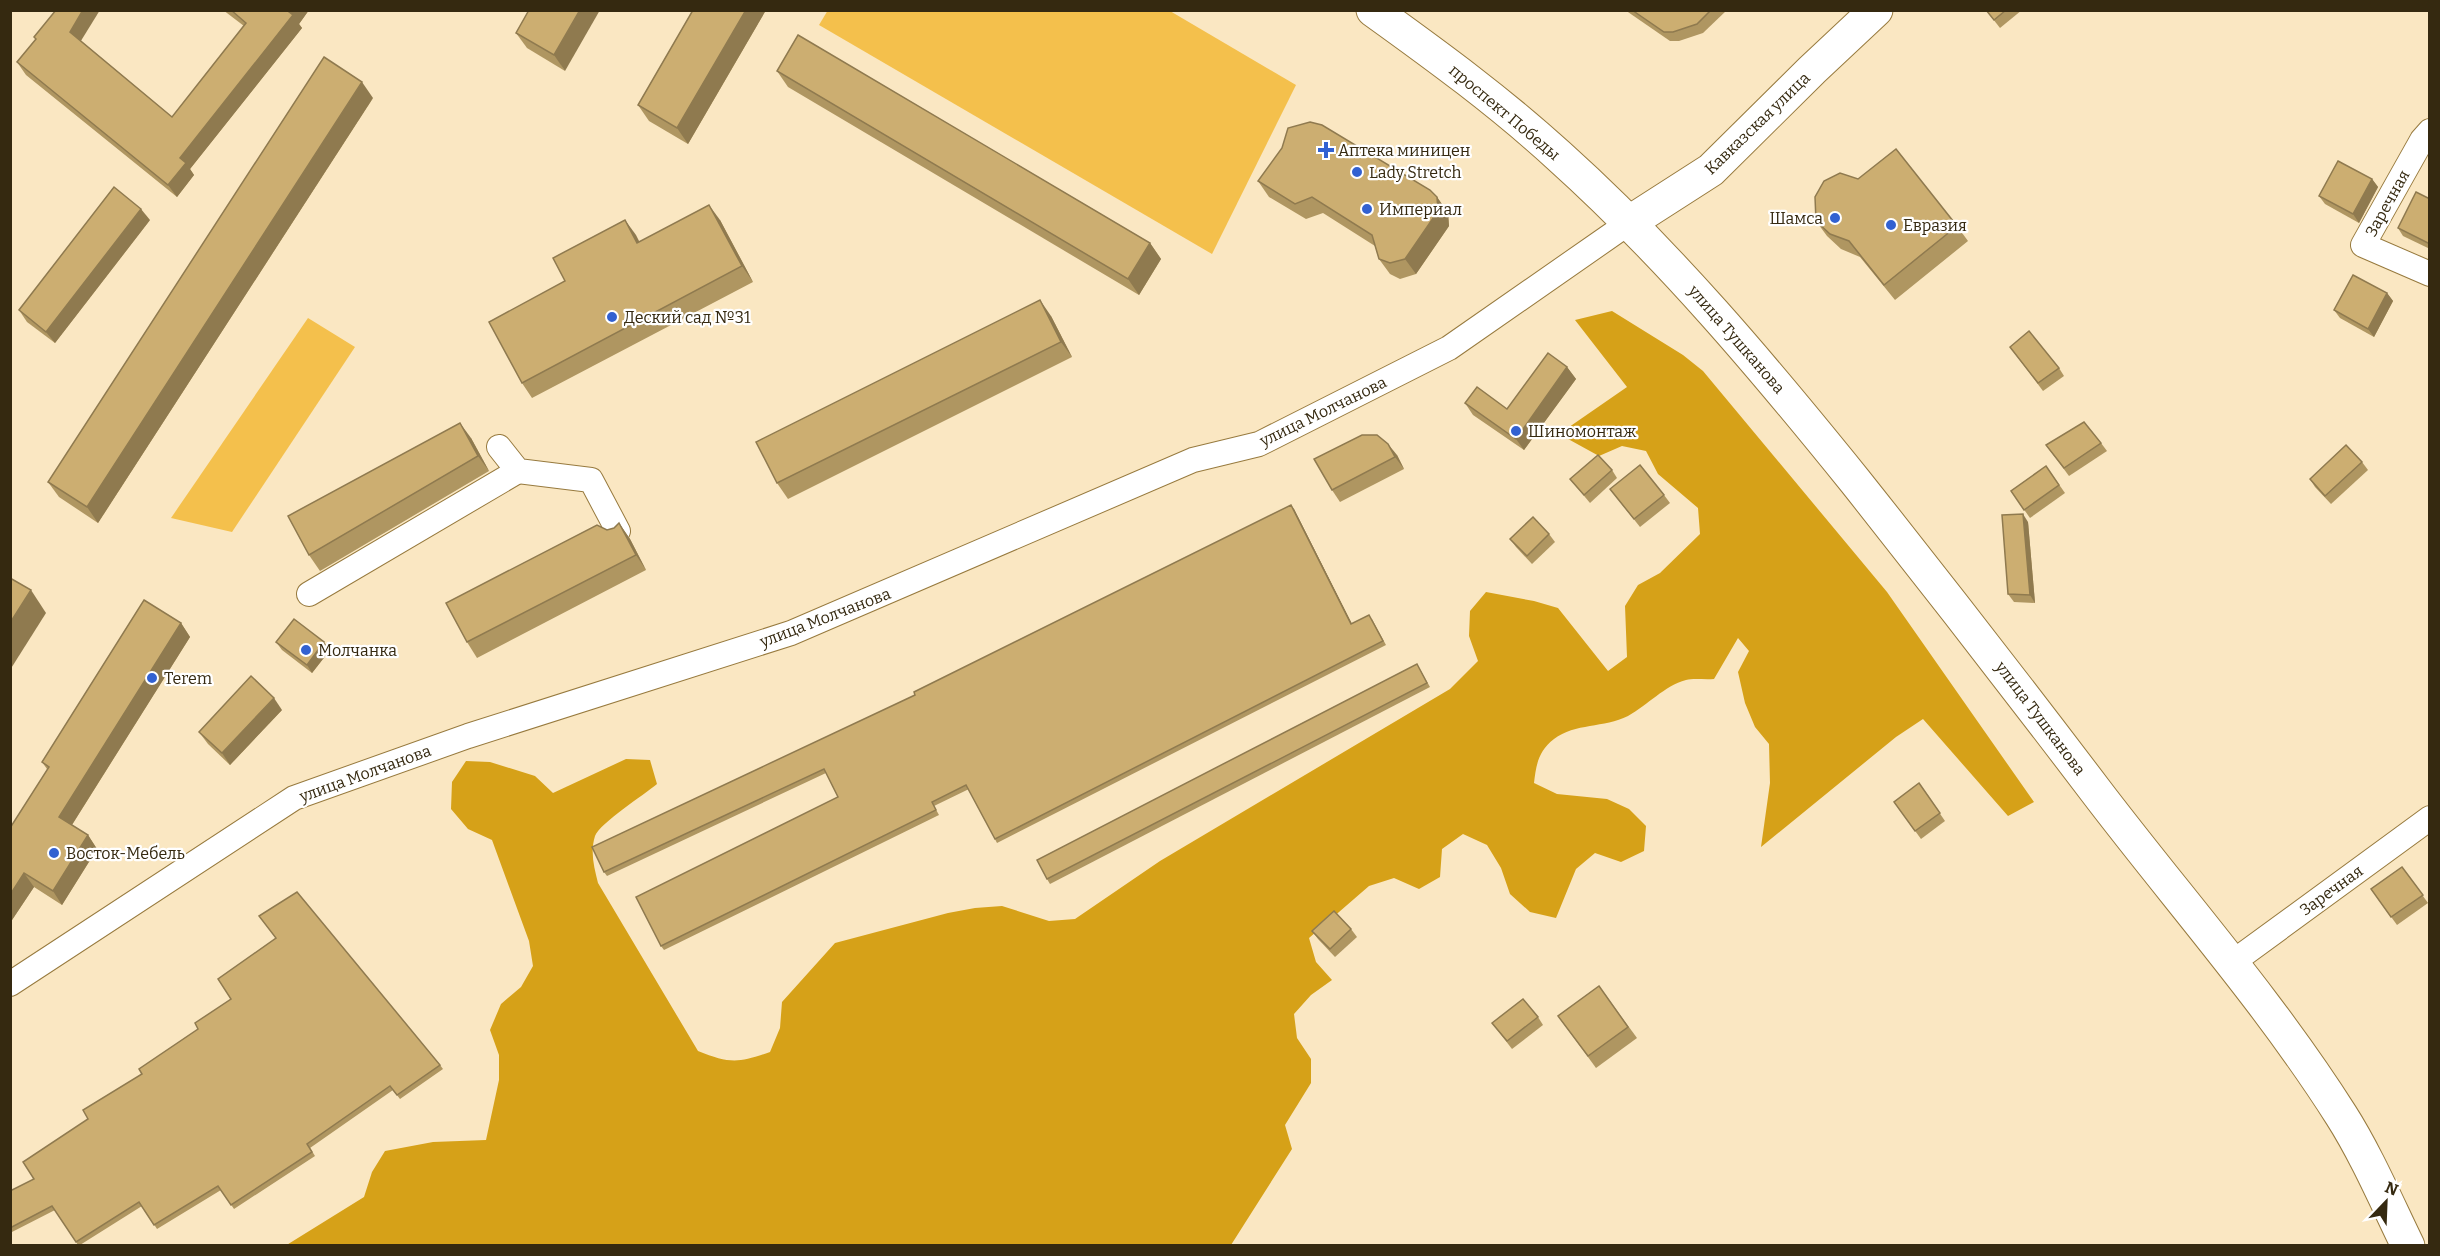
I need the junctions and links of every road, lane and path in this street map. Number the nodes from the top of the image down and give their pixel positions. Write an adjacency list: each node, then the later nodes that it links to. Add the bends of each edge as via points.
1 (1373, 10): 4 (main road, проспект Победы, via 1471,80)
2 (1876, 10): 4 (main road, Кавказская улица, via 1711,170)
3 (2430, 131): 5 (street, Заречная, via 2421,140 2363,245)
4 (1630, 222): 11 (main road, улица Тушканова, via 1783,392); 12 (street, улица Молчанова, via 1449,348 1259,444 1192,460 791,633 468,736 294,798)
5 (2430, 274)
6 (499, 447): 7 (street)
7 (518, 471): 8 (street, via 591,480); 9 (street)
8 (618, 531)
9 (309, 594)
10 (2430, 818): 11 (street, Заречная)
11 (2233, 962): 13 (main road, улица Тушканова, via 2344,1118)
12 (10, 984)
13 (2408, 1245)

